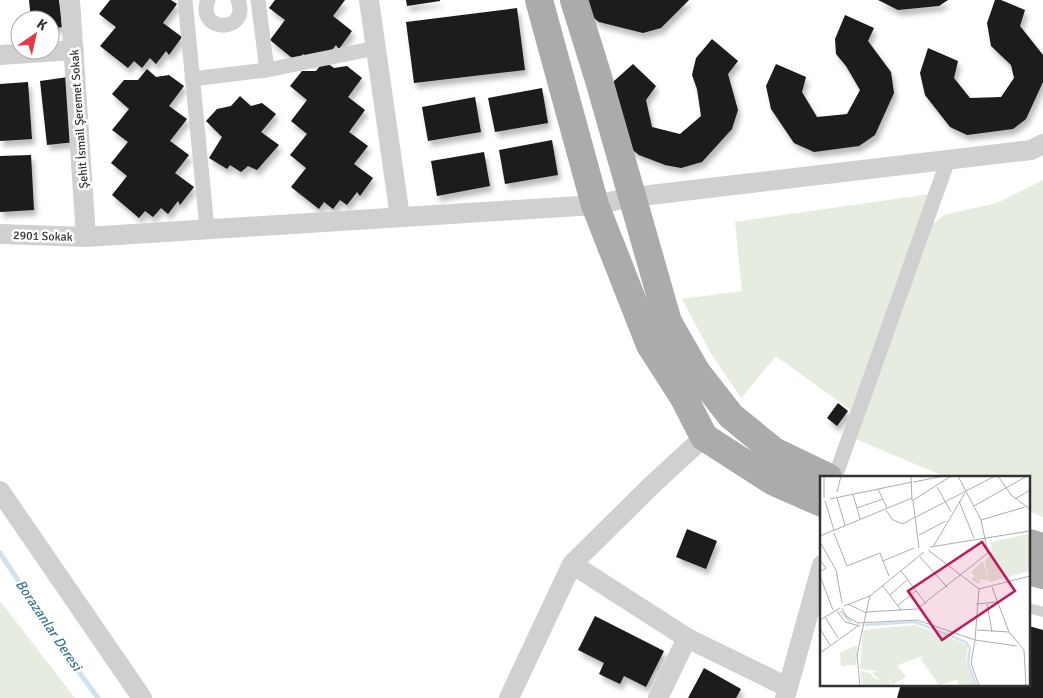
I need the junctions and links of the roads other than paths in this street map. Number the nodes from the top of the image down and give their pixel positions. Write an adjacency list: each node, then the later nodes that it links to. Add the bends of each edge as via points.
1 (70, 0): 10 (street, Şehit İsmail Şeremet Sokak)
2 (258, 0): 8 (street); 12 (street)
3 (369, 0): 9 (street)
4 (539, 0): 17 (main road)
5 (574, 0): 16 (main road)
6 (185, 2): 7 (street); 13 (street)
7 (207, 3): 8 (street, via 206,13 213,22 224,26 235,21)
8 (239, 3)
9 (376, 48): 12 (street); 18 (street)
10 (74, 50): 11 (street); 21 (street, Şehit İsmail Şeremet Sokak)
11 (0, 55)
12 (267, 70): 13 (street)
13 (192, 79): 19 (street)
14 (1043, 144): 15 (street, 2901 Sokak, via 1031,150)
15 (948, 160): 16 (street, 2901 Sokak); 24 (street)
16 (633, 198): 17 (street, 2901 Sokak); 23 (main road, via 668,322 696,372 731,416 774,451)
17 (595, 205): 18 (street, 2901 Sokak); 22 (main road, via 650,345)
18 (400, 217): 19 (street, 2901 Sokak)
19 (207, 230): 21 (street, 2901 Sokak)
20 (0, 234): 21 (street, 2901 Sokak)
21 (86, 237)
22 (704, 437): 26 (main road, via 774,482); 29 (street)
23 (826, 476)
24 (834, 476)
25 (0, 491): 37 (street)
26 (820, 502)
27 (1030, 543): 28 (main road)
28 (1043, 547)
29 (572, 564): 35 (street); 38 (street)
30 (1030, 571): 32 (main road)
31 (820, 573): 36 (street)
32 (1043, 576)
33 (1030, 608): 34 (lane)
34 (1043, 612)
35 (687, 638): 36 (street); 39 (street)
36 (786, 693)
37 (142, 698)
38 (509, 698)
39 (658, 698)

